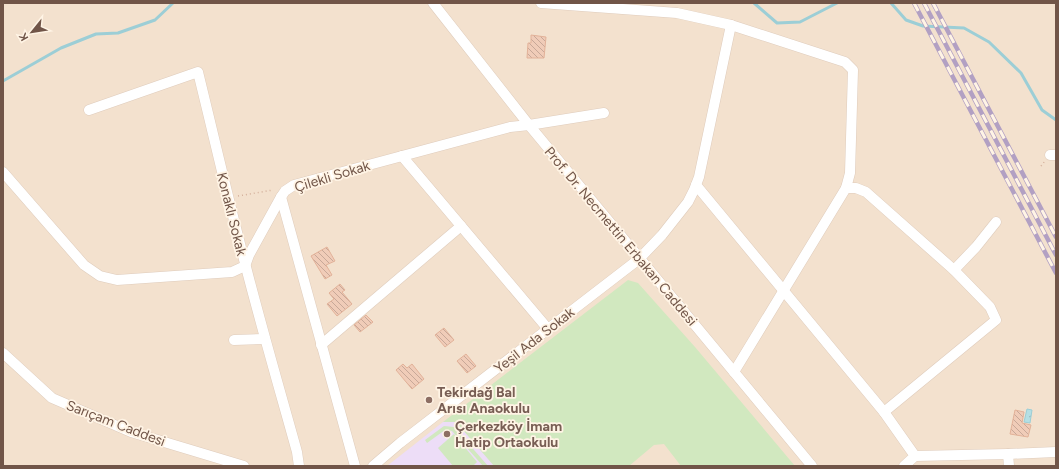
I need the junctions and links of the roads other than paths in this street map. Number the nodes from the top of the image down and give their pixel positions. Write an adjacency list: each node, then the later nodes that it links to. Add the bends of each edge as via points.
1 (433, 3): 6 (street, Prof. Dr. Necmettin Erbakan Caddesi)
2 (542, 3): 3 (street, via 677,13)
3 (731, 25): 9 (street, Yeşil Ada Sokak); 10 (street, via 845,62 853,70 850,173)
4 (89, 110): 15 (street, Konaklı Sokak, via 198,72)
5 (604, 113): 6 (street, Çilekli Sokak)
6 (529, 125): 7 (street, Çilekli Sokak, via 510,127); 14 (street, Prof. Dr. Necmettin Erbakan Caddesi)
7 (402, 156): 11 (street, Çilekli Sokak, via 294,185); 13 (street)
8 (3, 172): 15 (street, via 84,265 100,276 117,280 232,272)
9 (696, 185): 14 (street, Yeşil Ada Sokak, via 688,202); 17 (street)
10 (846, 188): 16 (street, via 866,192); 17 (street)
11 (283, 194): 15 (street, Çilekli Sokak); 21 (street)
12 (996, 222): 16 (street)
13 (461, 226): 18 (street); 21 (street)
14 (639, 259): 18 (street, Yeşil Ada Sokak); 23 (street, Prof. Dr. Necmettin Erbakan Caddesi)
15 (245, 266): 19 (street, Konaklı Sokak)
16 (954, 270): 24 (street, via 990,307 996,320)
17 (784, 290): 23 (street); 24 (street)
18 (548, 329): 33 (street, Yeşil Ada Sokak)
19 (265, 339): 20 (street); 25 (street, Konaklı Sokak)
20 (234, 340)
21 (321, 345): 32 (street)
22 (3, 352): 29 (street, Sarıçam Caddesi, via 52,398 131,432)
23 (734, 372): 34 (street, Prof. Dr. Necmettin Erbakan Caddesi)
24 (884, 412): 28 (street)
25 (297, 452): 30 (street, Konaklı Sokak); 31 (street)
26 (1056, 452): 27 (street)
27 (1008, 454): 28 (street); 36 (street)
28 (915, 456): 35 (street)
29 (244, 466)
30 (299, 466)
31 (306, 466)
32 (354, 466)
33 (373, 466)
34 (812, 466)
35 (904, 466)
36 (1009, 466)

